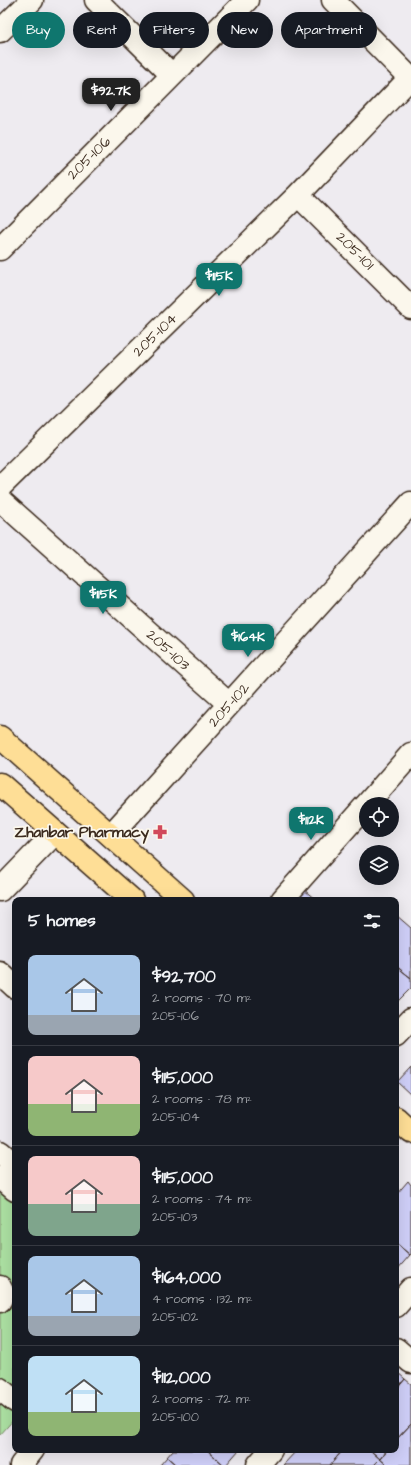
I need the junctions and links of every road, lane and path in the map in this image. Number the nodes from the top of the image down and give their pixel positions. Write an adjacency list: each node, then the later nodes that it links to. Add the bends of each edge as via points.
1 (32, 0): 5 (street)
2 (96, 0): 6 (street)
3 (247, 0): 6 (street, 205-106)
4 (334, 0): 7 (street)
5 (0, 31)
6 (172, 75): 9 (street, 205-106)
7 (410, 79): 8 (street, 205-104)
8 (298, 195): 10 (street, 205-101); 11 (street, 205-104)
9 (0, 249)
10 (411, 308)
11 (0, 487)
12 (0, 500): 14 (street, 205-103)
13 (411, 503): 14 (street, 205-102)
14 (229, 704): 22 (street, 205-102)
15 (0, 737): 17 (main road)
16 (411, 754): 19 (street)
17 (31, 765): 18 (main road); 22 (main road)
18 (3, 787): 21 (main road)
19 (372, 797)
20 (359, 812): 26 (street)
21 (55, 833): 23 (street); 24 (main road)
22 (111, 835): 25 (main road)
23 (0, 890)
24 (129, 897)
25 (180, 897)
26 (285, 897)
27 (0, 973): 28 (street)
28 (12, 984)
29 (411, 1019): 30 (street)
30 (399, 1032)
31 (399, 1121): 32 (main road)
32 (411, 1132)
33 (0, 1152): 34 (street)
34 (7, 1179)
35 (411, 1289): 36 (street)
36 (399, 1303)
37 (399, 1352): 38 (street)
38 (411, 1362)
39 (31, 1453): 41 (street)
40 (268, 1453): 42 (street)
41 (21, 1465)
42 (258, 1465)

